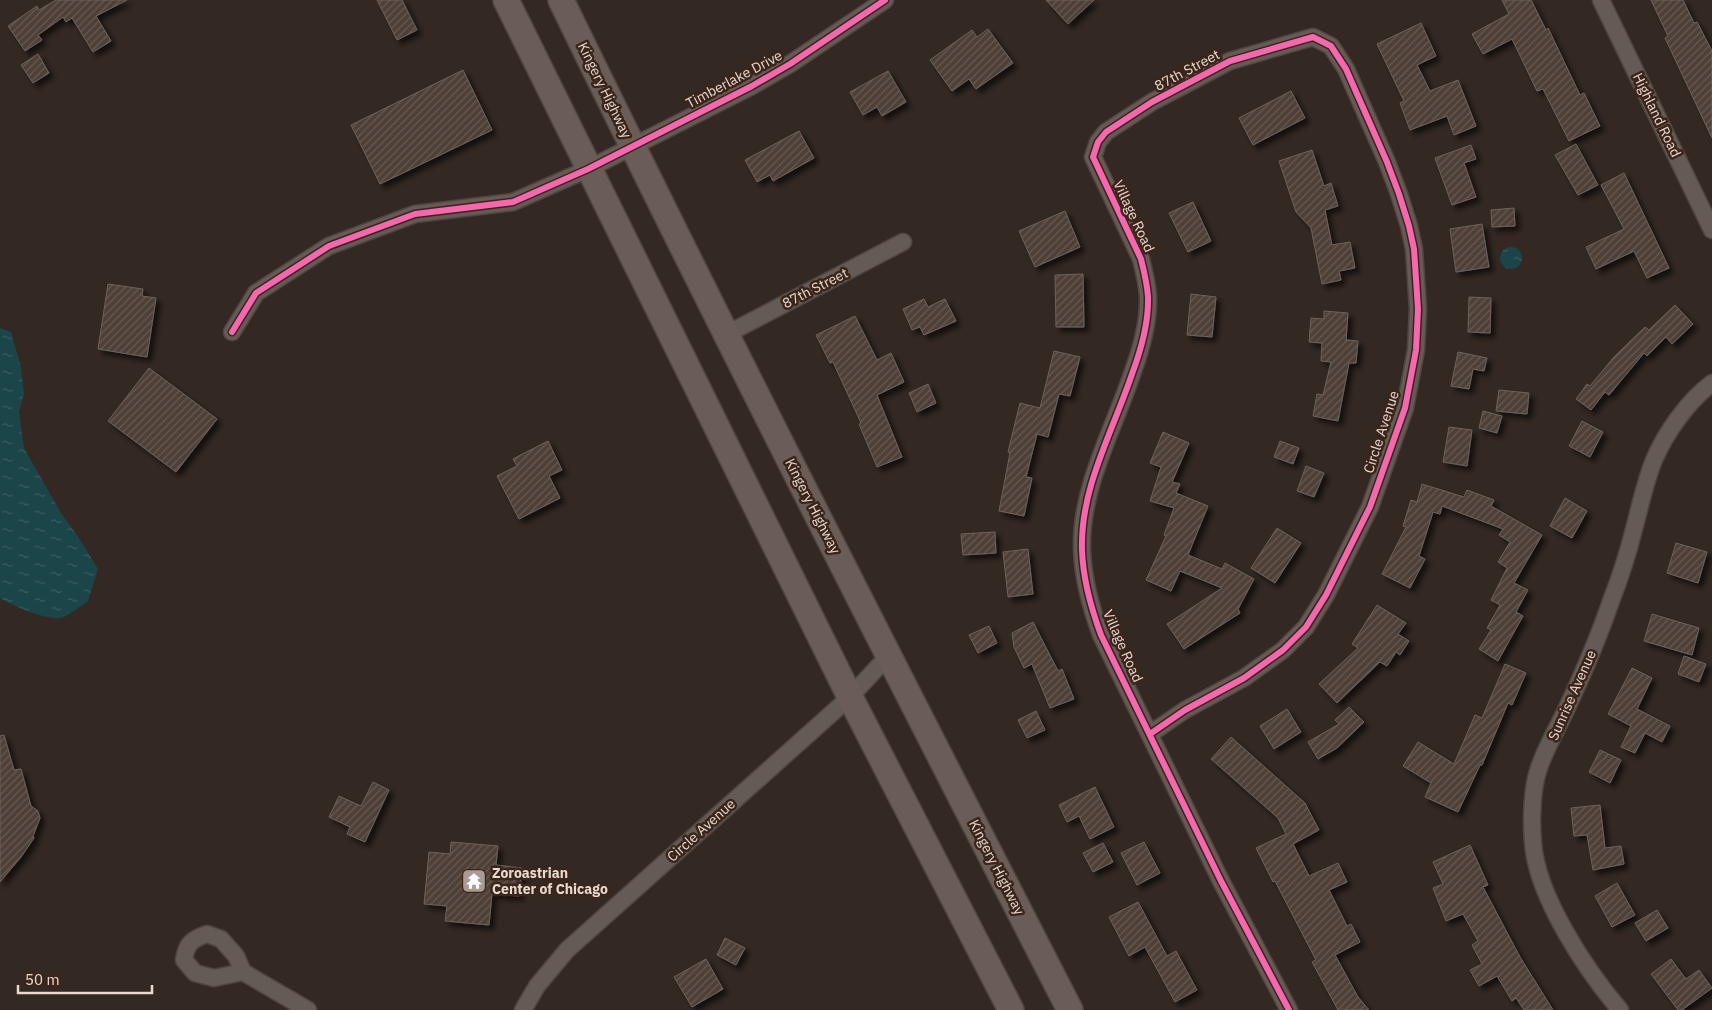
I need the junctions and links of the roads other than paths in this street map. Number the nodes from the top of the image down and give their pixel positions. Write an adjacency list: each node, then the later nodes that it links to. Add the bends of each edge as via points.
1 (506, 0): 8 (main road)
2 (561, 0): 6 (main road, Kingery Highway)
3 (885, 0): 6 (street, Timberlake Drive, via 752,86)
4 (1601, 0): 9 (street, Highland Road)
5 (1314, 37): 7 (street, 87th Street, via 1230,61 1152,102 1106,132); 16 (street, Circle Avenue, via 1331,46 1346,69 1387,162 1409,226 1418,309 1416,350 1405,408 1370,507 1306,627 1284,650 1244,678 1185,710)
6 (632, 146): 8 (street, Timberlake Drive); 12 (main road, Kingery Highway)
7 (1093, 157): 16 (street, Village Road, via 1141,259 1148,297 1139,355 1093,480 1084,524 1084,573 1101,635)
8 (588, 169): 11 (street, Timberlake Drive, via 513,202 415,214 330,246 256,293); 15 (main road)
9 (1712, 230)
10 (903, 242): 12 (street, 87th Street)
11 (232, 332)
12 (727, 334): 14 (main road, Kingery Highway)
13 (1712, 382): 23 (street, Sunrise Avenue, via 1675,422 1654,460 1612,601 1538,771 1532,821 1538,870 1547,895 1573,944)
14 (888, 656): 15 (street, Circle Avenue); 21 (main road, Kingery Highway)
15 (850, 697): 19 (street, Circle Avenue, via 567,950 537,986); 20 (main road)
16 (1150, 734): 22 (street, Village Road, via 1221,881)
17 (243, 972): 18 (street)
18 (308, 1010)
19 (523, 1010)
20 (1011, 1010)
21 (1070, 1010)
22 (1289, 1010)
23 (1620, 1010)

